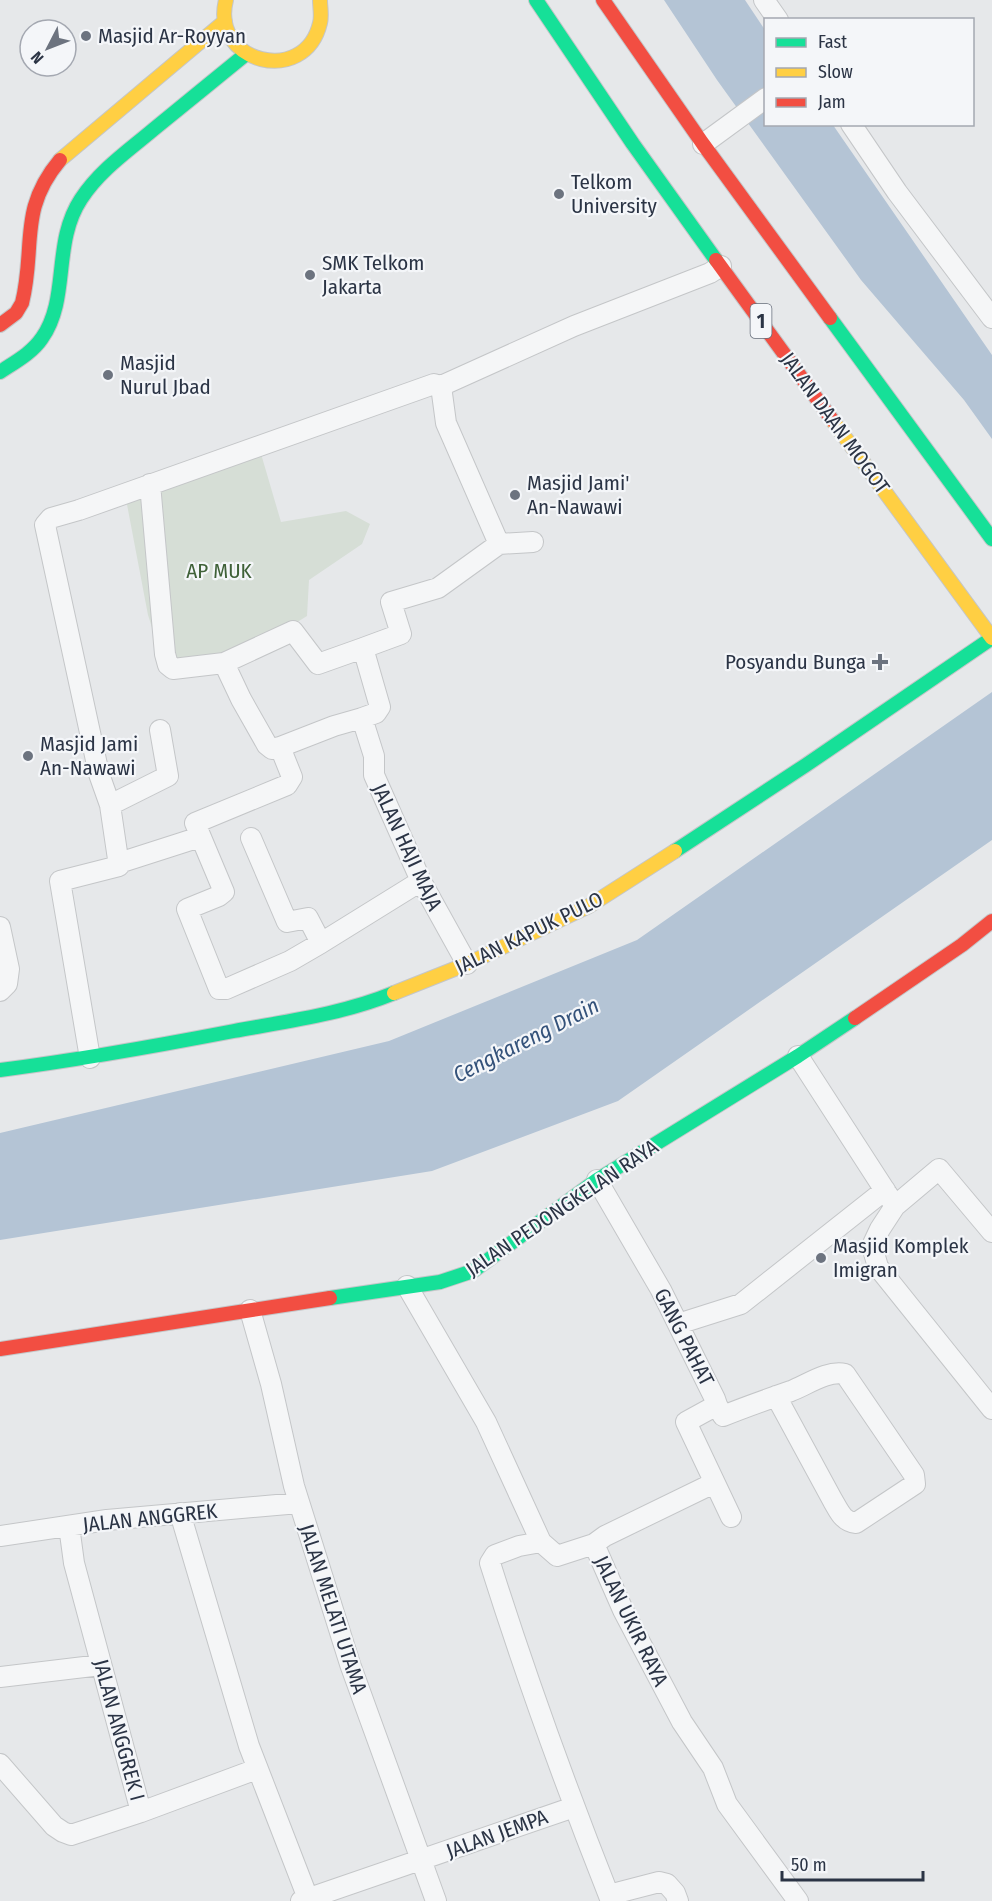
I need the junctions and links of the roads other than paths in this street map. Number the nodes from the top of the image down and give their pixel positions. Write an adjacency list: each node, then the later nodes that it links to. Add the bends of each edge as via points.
1 (226, 0): 7 (main road)
2 (320, 0): 8 (main road, via 321,26 302,54 274,62)
3 (536, 0): 12 (main road, JALAN DAAN MOGOT / 1)
4 (603, 0): 11 (main road)
5 (764, 0): 6 (street)
6 (777, 18)
7 (225, 21): 8 (main road, via 236,45); 14 (main road, via 64,155 49,172 29,227 23,299 18,311)
8 (246, 54): 15 (main road, via 90,185 69,224 56,309 48,331 36,346)
9 (764, 99): 11 (street)
10 (852, 126): 13 (street)
11 (703, 144): 18 (main road)
12 (721, 266): 16 (street); 21 (main road, JALAN DAAN MOGOT / 1)
13 (992, 318)
14 (0, 325)
15 (0, 372)
16 (441, 386): 17 (street, via 435,384); 20 (street, via 446,423)
17 (150, 484): 23 (street, via 168,664 173,669); 27 (street, via 51,518 45,525 99,774)
18 (992, 539)
19 (533, 542): 20 (street)
20 (500, 544): 22 (street, via 438,588 391,602 401,634)
21 (992, 638): 35 (main road, JALAN KAPUK PULO, via 590,906)
22 (363, 648): 23 (street, via 318,664 293,631); 24 (street, via 380,710)
23 (224, 663): 26 (street, via 267,745 272,749)
24 (362, 718): 26 (street); 31 (street, JALAN HAJI MAJA, via 374,756 374,775)
25 (160, 730): 27 (street, via 168,776)
26 (280, 747): 28 (street, via 292,777 290,783 195,822)
27 (110, 805): 30 (street)
28 (201, 837): 30 (street); 34 (street, via 224,892 187,909 219,989 290,961)
29 (251, 838): 34 (street, via 287,922 308,918)
30 (118, 863): 38 (street, via 119,866 60,881)
31 (421, 881): 34 (street); 35 (street, JALAN HAJI MAJA)
32 (992, 921): 37 (main road, JALAN PEDONGKELAN RAYA)
33 (0, 927): 36 (street, via 9,978)
34 (321, 943)
35 (467, 964): 38 (main road, JALAN KAPUK PULO, via 368,1004)
36 (0, 990)
37 (798, 1056): 40 (main road, JALAN PEDONGKELAN RAYA); 41 (street)
38 (90, 1058): 39 (main road, JALAN KAPUK PULO)
39 (0, 1070)
40 (597, 1180): 43 (main road, JALAN PEDONGKELAN RAYA, via 473,1271 450,1281); 45 (street, GANG PAHAT)
41 (890, 1198): 42 (street, via 939,1169); 45 (street, via 741,1304); 49 (street, via 872,1246 878,1267)
42 (992, 1232)
43 (406, 1286): 44 (main road, JALAN PEDONGKELAN RAYA); 56 (street, via 486,1422)
44 (250, 1310): 46 (main road, JALAN PEDONGKELAN RAYA); 51 (street, JALAN MELATI UTAMA)
45 (678, 1324): 48 (street, GANG PAHAT)
46 (0, 1349)
47 (776, 1396): 47 (street, via 835,1374 845,1374 914,1475 915,1484 856,1523 849,1523); 48 (street, via 723,1416)
48 (717, 1404): 50 (street, GANG PAHAT, via 686,1422)
49 (992, 1409)
50 (714, 1483): 53 (street, GANG PAHAT); 57 (street)
51 (299, 1503): 52 (street, JALAN ANGGREK); 64 (street, JALAN MELATI UTAMA, via 350,1665)
52 (180, 1513): 54 (street, JALAN ANGGREK); 61 (street)
53 (731, 1517)
54 (69, 1526): 55 (street, JALAN ANGGREK); 58 (street, JALAN ANGGREK I, via 74,1563)
55 (0, 1536)
56 (541, 1542): 57 (street, JALAN UKIR RAYA, via 557,1556); 62 (street, via 495,1555 490,1563)
57 (594, 1544): 69 (street, JALAN UKIR RAYA, via 623,1610 682,1722 713,1768 727,1804)
58 (101, 1665): 59 (street); 63 (street, JALAN ANGGREK I)
59 (0, 1677)
60 (0, 1764): 63 (street, via 54,1826 71,1835)
61 (257, 1768): 63 (street, JALAN ANGGREK I); 66 (street)
62 (574, 1807): 64 (street, JALAN JEMPA); 65 (street)
63 (141, 1812)
64 (420, 1861): 66 (street, JALAN JEMPA); 67 (street, JALAN MELATI UTAMA)
65 (610, 1898): 68 (street, via 659,1882 667,1884)
66 (306, 1900)
67 (436, 1901)
68 (678, 1901)
69 (798, 1901)

